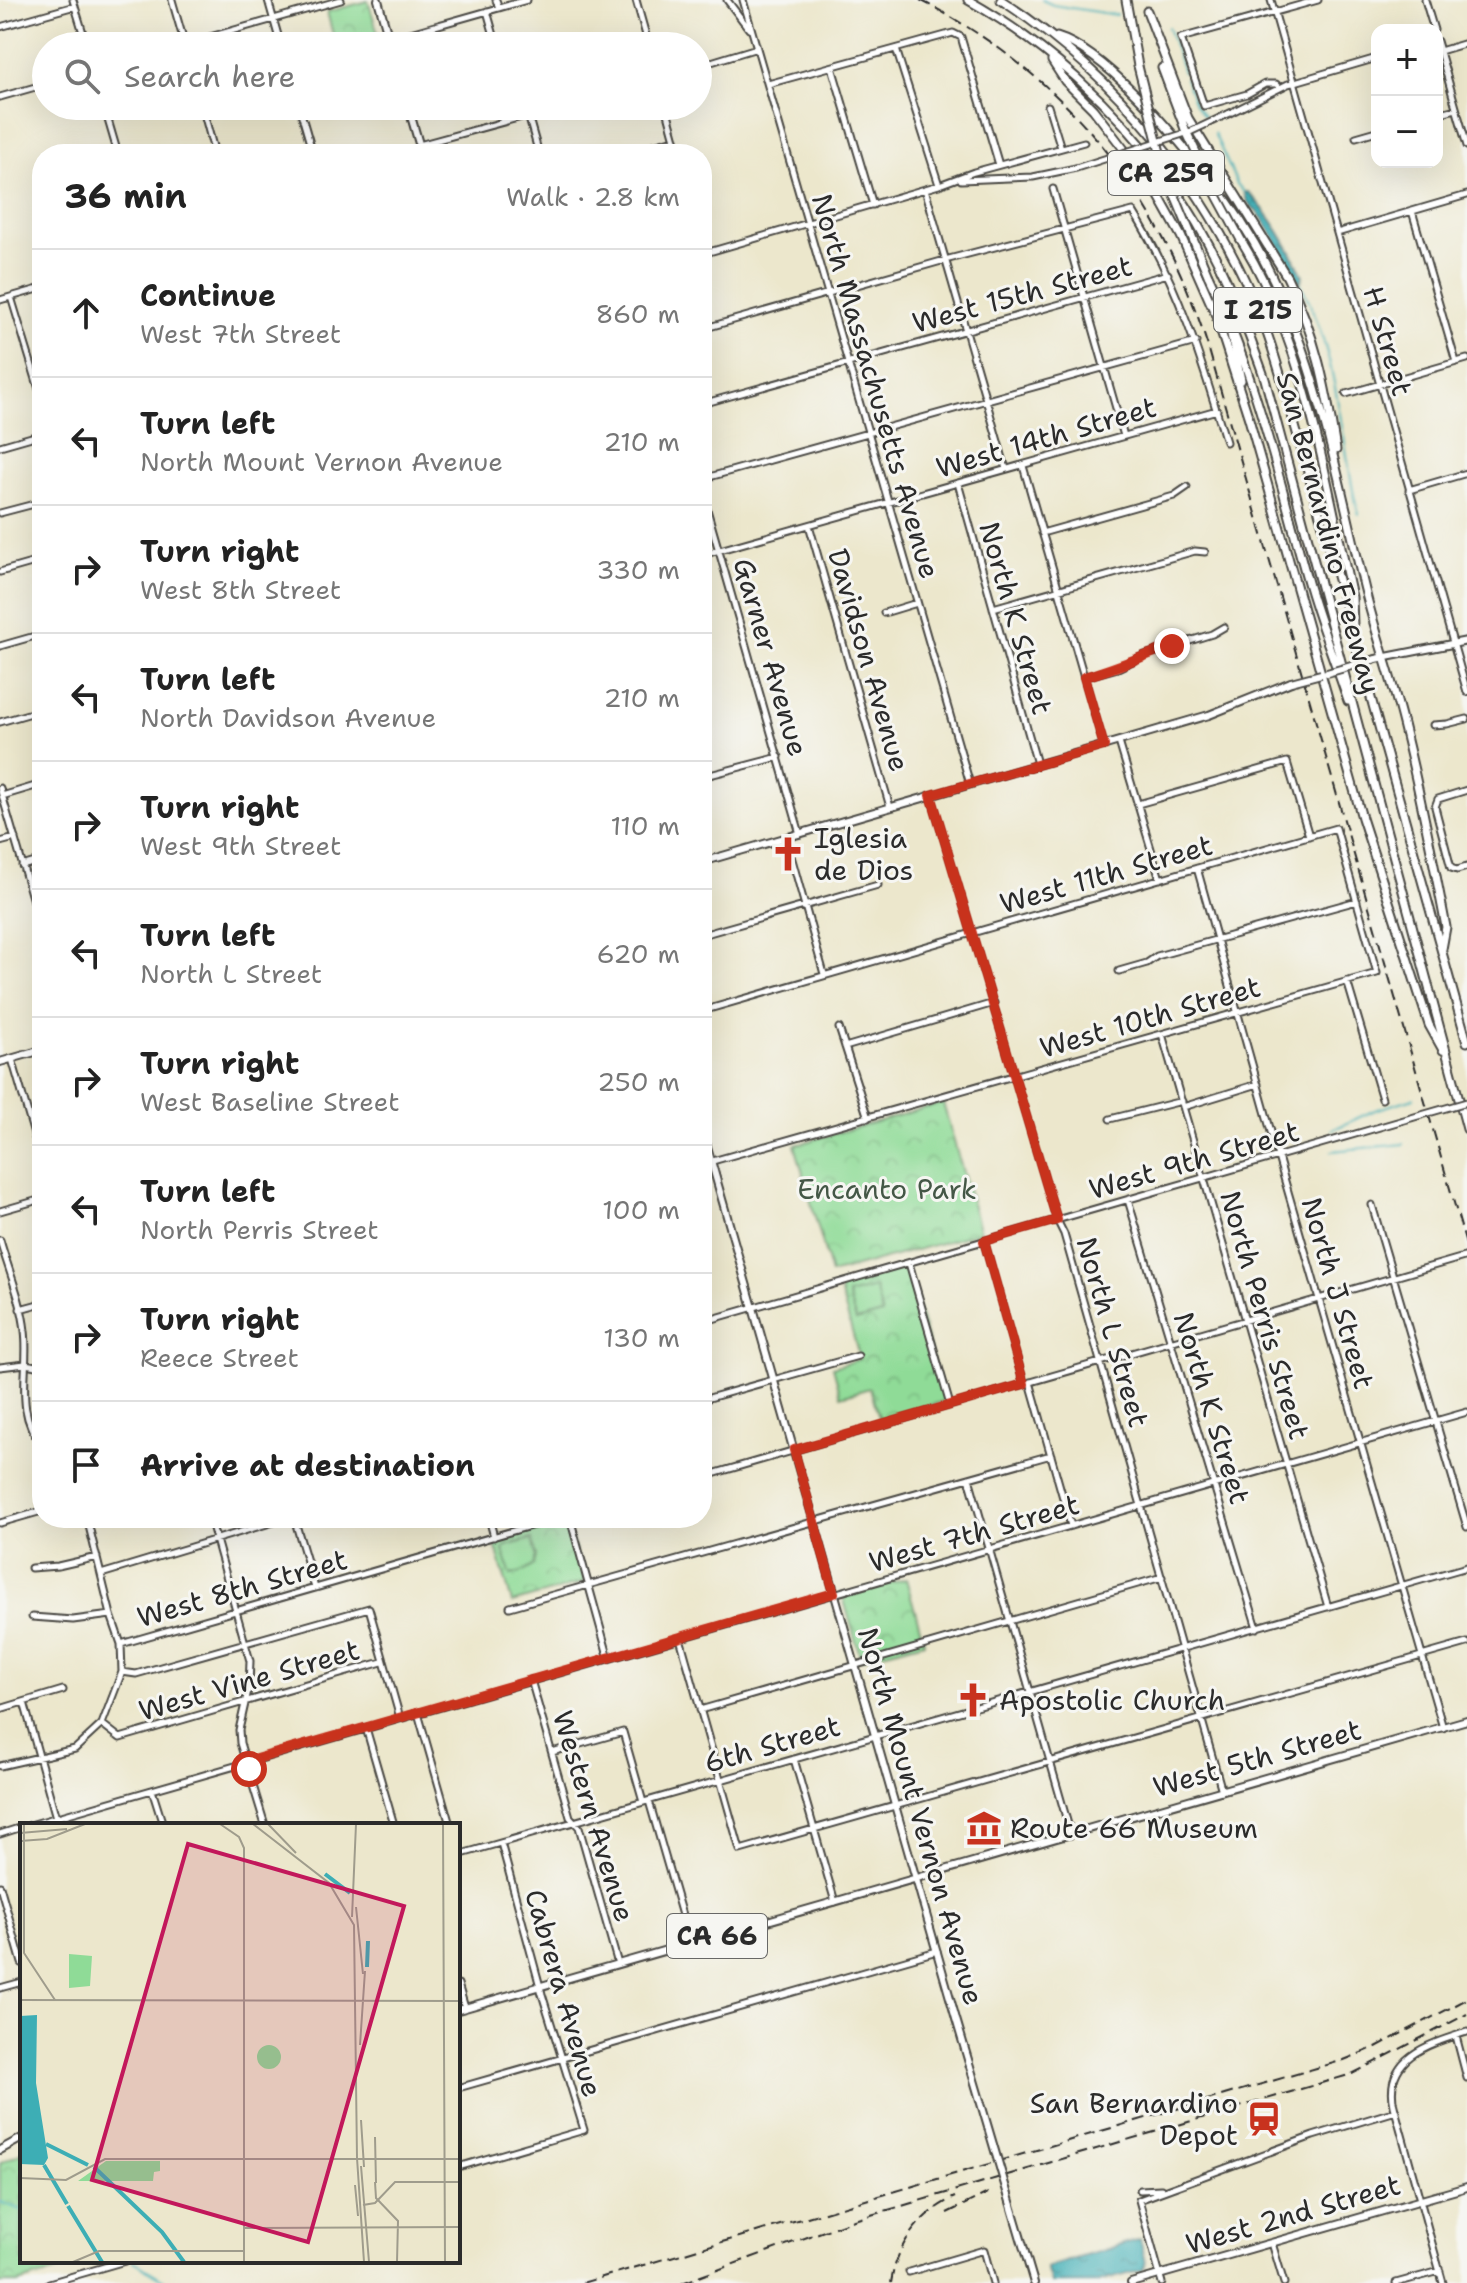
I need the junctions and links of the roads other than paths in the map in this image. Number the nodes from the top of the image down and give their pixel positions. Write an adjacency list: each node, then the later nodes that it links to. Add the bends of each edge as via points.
1 (172, 0): 26 (street)
2 (268, 0): 22 (street)
3 (341, 0): 22 (street)
4 (378, 0): 29 (main road)
5 (496, 0): 18 (street)
6 (527, 0): 18 (street)
7 (636, 0): 32 (street)
8 (727, 0): 33 (street)
9 (743, 0): 33 (street, North Massachusetts Avenue)
10 (968, 0): 39 (highway, San Bernardino Freeway / I 215)
11 (1001, 0): 34 (highway, San Bernardino Freeway / I 215)
12 (1126, 0): 94 (highway, CA 259, bridge, via 1165,172)
13 (1144, 0): 20 (highway)
14 (1271, 0): 21 (street, H Street)
15 (1318, 0): 21 (street)
16 (1425, 0): 23 (street)
17 (74, 3): 24 (street); 25 (street)
18 (499, 8): 19 (street)
19 (487, 11): 30 (street); 31 (street)
20 (1147, 11): 114 (highway, via 1188,118 1287,277 1313,334 1326,385); 139 (highway, bridge, via 1185,129 1268,290 1301,372 1352,597)
21 (1274, 12): 44 (street, H Street); 46 (street, via 1181,38 1204,106 1265,84)
22 (273, 19): 27 (street); 28 (street)
23 (1432, 24)
24 (0, 27)
25 (83, 32)
26 (180, 32)
27 (228, 32)
28 (277, 32)
29 (387, 32)
30 (423, 32)
31 (493, 32)
32 (645, 32)
33 (752, 33): 36 (street, North Massachusetts Avenue)
34 (1055, 37): 114 (highway, via 1070,41 1124,84 1234,209 1295,326); 139 (highway, San Bernardino Freeway / I 215, via 1157,140 1228,246 1275,360)
35 (1467, 43): 38 (street)
36 (757, 48): 41 (street); 45 (street, North Massachusetts Avenue)
37 (896, 49): 43 (street); 75 (street, via 953,33 961,37); 77 (street)
38 (1443, 50)
39 (1048, 53): 108 (highway, via 1169,213 1215,313); 154 (highway, San Bernardino Freeway / I 215, via 1153,159 1187,207 1243,317 1270,397)
40 (1371, 60): 44 (street)
41 (712, 62)
42 (1443, 62): 50 (street)
43 (832, 67): 45 (street); 81 (street)
44 (1294, 81): 46 (street); 85 (street, H Street)
45 (768, 84): 83 (street, North Massachusetts Avenue)
46 (1279, 87): 76 (street, bridge, via 1192,131 1076,168 1033,177)
47 (32, 88): 48 (street)
48 (0, 97)
49 (1048, 106): 74 (street)
50 (1456, 109): 51 (street); 59 (street)
51 (1443, 112)
52 (108, 120): 65 (street)
53 (206, 120): 66 (street)
54 (303, 120): 67 (street)
55 (412, 120): 68 (main road)
56 (510, 120): 60 (street)
57 (529, 120): 70 (street)
58 (670, 120): 63 (street)
59 (1464, 121): 73 (street)
60 (503, 122): 69 (street)
61 (1371, 133): 62 (street)
62 (1356, 137)
63 (675, 139): 71 (street); 72 (street)
64 (1084, 142): 74 (street)
65 (115, 144)
66 (212, 144)
67 (310, 144)
68 (419, 144)
69 (423, 144)
70 (536, 144)
71 (657, 144)
72 (676, 144)
73 (1467, 146)
74 (1061, 148): 75 (street)
75 (999, 165): 76 (street)
76 (956, 180): 77 (street)
77 (939, 185): 78 (street)
78 (925, 189): 81 (street); 87 (street)
79 (1053, 189): 84 (street)
80 (1467, 195): 82 (street)
81 (873, 205): 83 (street)
82 (1412, 211): 85 (street); 99 (street)
83 (808, 222): 86 (street); 90 (street, North Massachusetts Avenue)
84 (1064, 228): 87 (street); 88 (street, via 1133,211); 92 (street)
85 (1337, 233): 103 (street, H Street)
86 (712, 251)
87 (945, 260): 90 (street); 96 (street)
88 (1168, 274): 92 (street, West 15th Street); 97 (street)
89 (32, 291): 91 (street)
90 (828, 293): 95 (street); 100 (street, North Massachusetts Avenue)
91 (11, 297): 93 (street); 101 (street)
92 (1084, 298): 96 (street, West 15th Street); 102 (street)
93 (0, 300)
94 (1226, 312): 108 (highway); 154 (highway, via 1254,387 1308,583)
95 (712, 326)
96 (965, 330): 100 (street, West 15th Street); 105 (street)
97 (1196, 342): 102 (street); 107 (street)
98 (1467, 359): 99 (street)
99 (1456, 362): 103 (street)
100 (849, 363): 106 (street, West 15th Street); 109 (street, North Massachusetts Avenue)
101 (32, 366)
102 (1105, 367): 105 (street); 110 (street)
103 (1379, 384): 104 (street); 121 (street, H Street)
104 (1346, 394)
105 (985, 400): 109 (street); 116 (street)
106 (712, 401)
107 (1217, 410): 110 (street, West 14th Street); 112 (street)
108 (1249, 419): 144 (highway)
109 (869, 433): 118 (street); 122 (street, North Massachusetts Avenue)
110 (1124, 436): 115 (street, West 14th Street)
111 (32, 437): 113 (street)
112 (1226, 442)
113 (0, 446)
114 (1333, 455): 143 (highway)
115 (1023, 466): 116 (street, West 14th Street); 127 (street)
116 (1006, 469): 119 (street, West 14th Street)
117 (1467, 473): 121 (street)
118 (712, 476)
119 (958, 483): 122 (street, West 14th Street); 135 (street, North K Street)
120 (1187, 487): 127 (street, via 1174,496)
121 (1409, 490): 141 (street, H Street)
122 (889, 502): 125 (street, West 14th Street); 134 (street, North Massachusetts Avenue)
123 (32, 505): 124 (street)
124 (0, 513)
125 (809, 525): 128 (street, West 14th Street); 164 (street, Davidson Avenue)
126 (712, 526): 128 (street, Garner Avenue)
127 (1042, 533): 133 (street)
128 (719, 550): 129 (street, West 14th Street); 153 (street, Garner Avenue)
129 (712, 552)
130 (1205, 552): 133 (street)
131 (32, 563): 132 (street)
132 (0, 572)
133 (1059, 590): 135 (street); 145 (street)
134 (917, 603): 136 (street); 157 (street, North Massachusetts Avenue)
135 (993, 608): 155 (street, North K Street)
136 (884, 613)
137 (1224, 627): 145 (street)
138 (32, 637): 142 (street)
139 (1354, 640): 183 (highway, San Bernardino Freeway / I 215)
140 (1467, 641): 141 (main road)
141 (1454, 645): 143 (main road); 146 (street, H Street)
142 (0, 646)
143 (1380, 658): 144 (main road, bridge); 183 (highway, via 1409,747 1446,927)
144 (1321, 674): 151 (main road, bridge); 196 (highway, via 1429,1025)
145 (1084, 677): 152 (street)
146 (1467, 692)
147 (32, 713): 149 (street)
148 (1467, 719): 150 (street)
149 (0, 722)
150 (1433, 725)
151 (1119, 742): 152 (main road); 163 (street)
152 (1104, 746): 155 (main road)
153 (779, 757): 156 (street); 165 (street, Garner Avenue)
154 (1368, 757): 196 (highway, San Bernardino Freeway / I 215)
155 (1037, 764): 157 (main road)
156 (712, 774)
157 (970, 784): 161 (main road)
158 (32, 787): 162 (street)
159 (0, 788): 162 (street)
160 (1467, 790): 173 (street, via 1438,799 1435,807 1451,868)
161 (931, 795): 164 (main road); 181 (street, North L Street)
162 (2, 796): 167 (street)
163 (1138, 804): 166 (street, via 1287,762); 175 (street)
164 (890, 807): 165 (main road)
165 (800, 834): 168 (main road)
166 (1309, 836): 174 (street, West 11th Street); 178 (street, West 11th Street, via 1336,828)
167 (15, 838): 169 (street); 172 (street)
168 (786, 838): 170 (main road); 179 (street)
169 (0, 842)
170 (712, 859)
171 (32, 863): 172 (street)
172 (22, 866): 177 (street)
173 (1467, 867)
174 (1197, 868): 175 (street, West 11th Street); 182 (street, North J Street)
175 (1160, 879): 181 (street, West 11th Street)
176 (878, 885): 179 (street)
177 (32, 899)
178 (1357, 901): 182 (street); 186 (street, West 10th Street, via 1377,973)
179 (806, 905): 180 (street); 185 (street)
180 (712, 932)
181 (973, 933): 185 (street, West 11th Street); 187 (street, North L Street)
182 (1219, 940): 184 (street); 189 (street, North J Street)
183 (1442, 952): 192 (highway, San Bernardino Freeway / I 215)
184 (1119, 971)
185 (824, 974): 188 (street, West 11th Street)
186 (1347, 981): 189 (street, West 10th Street); 200 (street)
187 (994, 1003): 193 (street); 198 (street, North L Street)
188 (712, 1008)
189 (1238, 1013): 191 (street, West 10th Street); 199 (street, North J Street)
190 (839, 1028): 193 (street)
191 (1162, 1034): 198 (street, West 10th Street); 202 (street, North Perris Street)
192 (1467, 1042)
193 (845, 1047): 203 (street)
194 (32, 1053): 195 (main road)
195 (12, 1059): 197 (main road); 205 (street)
196 (1448, 1059): 206 (highway, San Bernardino Freeway / I 215)
197 (0, 1062)
198 (1015, 1076): 203 (street, West 10th Street); 215 (street, North L Street)
199 (1258, 1084): 202 (street); 207 (street, North J Street)
200 (1382, 1099)
201 (1467, 1102): 207 (street, West 9th Street, bridge)
202 (1183, 1104): 204 (street); 210 (street, North Perris Street)
203 (868, 1118): 208 (street, West 10th Street)
204 (1110, 1119)
205 (32, 1128)
206 (1467, 1129)
207 (1278, 1157): 210 (street, West 9th Street); 221 (street, North J Street)
208 (712, 1162)
209 (712, 1165): 223 (main road, North Mount Vernon Avenue)
210 (1204, 1178): 211 (street, West 9th Street); 226 (street, North Perris Street)
211 (1128, 1200): 215 (street, West 9th Street); 227 (street, North K Street)
212 (32, 1202): 214 (street)
213 (1372, 1205): 220 (street)
214 (0, 1211)
215 (1057, 1220): 217 (street, West 9th Street); 229 (street, North L Street)
216 (0, 1240): 224 (street)
217 (984, 1241): 219 (street, West 9th Street); 234 (street)
218 (1464, 1257): 220 (street)
219 (909, 1263): 223 (street, West 9th Street); 236 (street)
220 (1393, 1278): 221 (street); 238 (street)
221 (1319, 1299): 226 (street); 240 (street, North J Street)
222 (32, 1306): 224 (street)
223 (753, 1307): 225 (street, West 9th Street); 233 (main road, North Mount Vernon Avenue)
224 (20, 1309): 230 (street)
225 (712, 1319)
226 (1245, 1320): 227 (street); 243 (street, North Perris Street)
227 (1172, 1342): 229 (street); 246 (street, North K Street)
228 (858, 1356): 233 (street)
229 (1101, 1362): 234 (street); 247 (street, North L Street)
230 (25, 1364): 231 (street); 232 (street); 239 (street, via 25,1414)
231 (32, 1365)
232 (0, 1367)
233 (774, 1380): 235 (street); 241 (main road, North Mount Vernon Avenue)
234 (1027, 1383): 236 (street); 242 (street)
235 (712, 1397)
236 (950, 1405): 241 (street)
237 (1467, 1412): 238 (street, West 7th Street)
238 (1436, 1421): 240 (street, West 7th Street); 252 (street)
239 (32, 1429)
240 (1361, 1443): 243 (street, West 7th Street); 269 (street, North J Street)
241 (794, 1450): 244 (street); 249 (main road, North Mount Vernon Avenue)
242 (1051, 1455): 245 (street); 251 (street)
243 (1287, 1464): 246 (street, West 7th Street); 273 (street, North Perris Street)
244 (712, 1474)
245 (969, 1478): 249 (street); 262 (street)
246 (1215, 1485): 247 (street, West 7th Street); 278 (street, North K Street)
247 (1142, 1506): 251 (street, West 7th Street); 267 (street, North L Street)
248 (32, 1514): 250 (street)
249 (814, 1522): 268 (street); 271 (main road, North Mount Vernon Avenue)
250 (0, 1523)
251 (1071, 1526): 262 (street, West 7th Street)
252 (1467, 1527)
253 (90, 1528): 263 (street)
254 (212, 1528): 261 (street)
255 (253, 1528): 261 (street)
256 (297, 1528): 270 (street)
257 (492, 1528): 260 (street)
258 (524, 1528): 260 (street, West 8th Street)
259 (573, 1528): 268 (street)
260 (494, 1537): 270 (street, West 8th Street)
261 (215, 1539): 266 (street); 274 (street)
262 (989, 1550): 271 (street, West 7th Street); 277 (street)
263 (97, 1557): 265 (street); 266 (street)
264 (1467, 1567): 269 (street, 6th Street)
265 (31, 1568)
266 (101, 1574): 275 (street)
267 (1162, 1577): 277 (street); 283 (street, North L Street)
268 (587, 1585): 272 (street); 285 (street)
269 (1402, 1586): 273 (street, 6th Street); 284 (street, North J Street)
270 (315, 1588): 274 (street, West 8th Street)
271 (834, 1593): 279 (street, West 7th Street); 287 (main road, North Mount Vernon Avenue)
272 (510, 1607)
273 (1328, 1607): 278 (street, 6th Street)
274 (236, 1610): 281 (street, West 8th Street); 282 (street)
275 (111, 1615): 276 (street, via 73,1620); 281 (street)
276 (32, 1617)
277 (1009, 1621): 287 (street); 291 (street)
278 (1257, 1628): 283 (street, 6th Street)
279 (680, 1638): 285 (street, West 7th Street); 295 (street)
280 (1467, 1643): 284 (street)
281 (121, 1644): 288 (street)
282 (245, 1644): 286 (street, via 369,1608); 288 (street, via 136,1674); 293 (street, via 251,1674)
283 (1182, 1650): 291 (street, 6th Street); 298 (street, North L Street)
284 (1422, 1655): 298 (street); 302 (street, North J Street)
285 (609, 1659): 289 (street, West 7th Street)
286 (382, 1662): 293 (street, West Vine Street); 297 (street)
287 (855, 1666): 295 (street); 303 (main road, North Mount Vernon Avenue)
288 (122, 1672): 300 (street)
289 (531, 1680): 296 (street, West 7th Street); 304 (street, Western Avenue)
290 (63, 1690): 292 (street)
291 (1030, 1691): 303 (street, 6th Street); 307 (street)
292 (24, 1702): 294 (street); 305 (street)
293 (244, 1703): 300 (street, West Vine Street, via 120,1738); 308 (street, via 239,1730)
294 (0, 1709)
295 (700, 1710): 310 (street)
296 (418, 1713): 297 (street, West 7th Street); 322 (street)
297 (400, 1718): 301 (street, West 7th Street)
298 (1202, 1718): 307 (street); 312 (street, North L Street)
299 (1467, 1720): 302 (main road, West 5th Street / CA 66)
300 (102, 1724): 305 (street, West Vine Street, via 75,1749)
301 (366, 1728): 308 (street, West 7th Street); 321 (street)
302 (1443, 1728): 312 (main road, West 5th Street / CA 66)
303 (875, 1735): 306 (street, 6th Street); 314 (main road, North Mount Vernon Avenue)
304 (552, 1752): 313 (street, via 623,1732); 316 (street, Western Avenue)
305 (38, 1758): 309 (street, West Vine Street); 315 (street)
306 (794, 1759): 310 (street, 6th Street); 324 (street)
307 (1050, 1761): 314 (street); 326 (street)
308 (246, 1762): 311 (street, West 7th Street); 320 (street)
309 (0, 1766)
310 (720, 1780): 313 (street, 6th Street); 324 (street, via 740,1850)
311 (152, 1790): 315 (street, West 7th Street); 319 (street)
312 (1222, 1791): 326 (main road, West 5th Street / CA 66)
313 (646, 1802): 316 (street, 6th Street); 332 (street)
314 (895, 1806): 324 (street); 329 (main road, North Mount Vernon Avenue)
315 (56, 1818): 317 (street, West 7th Street); 318 (street)
316 (574, 1822): 327 (street, 6th Street); 335 (street, Western Avenue)
317 (37, 1823)
318 (57, 1823)
319 (162, 1823)
320 (264, 1823)
321 (393, 1823)
322 (449, 1823)
323 (20, 1828): 325 (street)
324 (814, 1829): 331 (street)
325 (0, 1834)
326 (1071, 1835): 329 (main road, West 5th Street / CA 66)
327 (501, 1843): 328 (street, 6th Street); 337 (street, Cabrera Avenue)
328 (460, 1853)
329 (916, 1879): 331 (main road, West 5th Street / CA 66); 333 (main road, North Mount Vernon Avenue)
330 (0, 1886): 334 (street)
331 (835, 1902): 332 (main road, West 5th Street / CA 66)
332 (690, 1943): 335 (main road, West 5th Street / CA 66)
333 (937, 1951): 342 (street); 360 (main road, North Mount Vernon Avenue, bridge)
334 (20, 1956)
335 (618, 1964): 337 (main road, West 5th Street / CA 66)
336 (20, 1983): 338 (street)
337 (541, 1986): 339 (main road, West 5th Street / CA 66); 342 (street, Cabrera Avenue)
338 (0, 1988)
339 (461, 2009)
340 (1467, 2032): 341 (street)
341 (1455, 2036): 343 (street); 345 (street, via 1413,2055 1395,2071 1391,2086)
342 (562, 2058): 344 (street); 348 (street, Cabrera Avenue, via 584,2130)
343 (1467, 2078)
344 (460, 2087)
345 (1396, 2111): 350 (street); 352 (street)
346 (20, 2139): 347 (main road)
347 (0, 2150)
348 (460, 2166)
349 (1467, 2187): 352 (main road, West 2nd Street)
350 (1166, 2189): 351 (street); 357 (street, via 1139,2200)
351 (1140, 2190)
352 (1420, 2200): 353 (main road, West 2nd Street); 355 (street)
353 (1272, 2243): 357 (main road, West 2nd Street); 363 (street)
354 (119, 2263): 358 (street)
355 (1440, 2271): 364 (street); 365 (street)
356 (909, 2272): 359 (street, via 984,2250)
357 (1159, 2274): 361 (main road, West 2nd Street); 362 (street)
358 (49, 2283)
359 (993, 2283)
360 (1034, 2283)
361 (1131, 2283)
362 (1162, 2283)
363 (1284, 2283)
364 (1396, 2283)
365 (1443, 2283)

